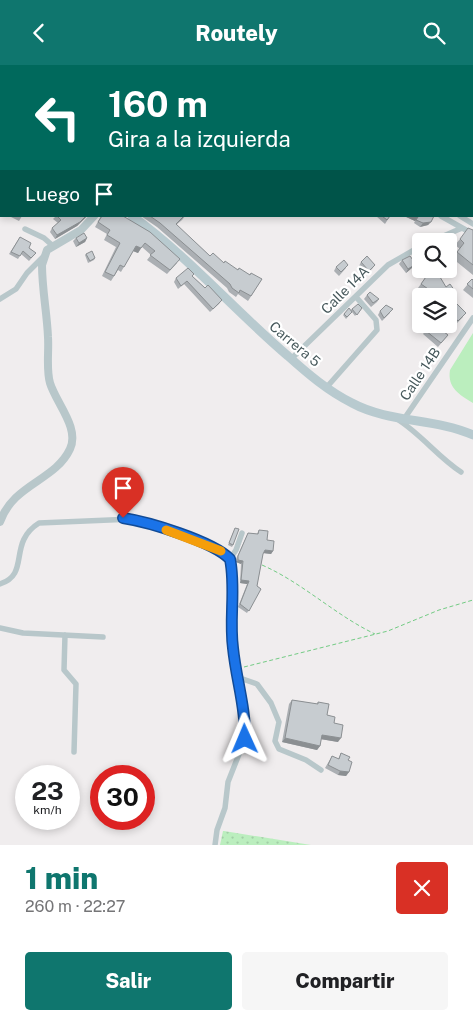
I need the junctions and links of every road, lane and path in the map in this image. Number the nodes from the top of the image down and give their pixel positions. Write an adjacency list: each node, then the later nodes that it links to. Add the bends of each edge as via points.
1 (93, 217): 10 (street, via 81,230)
2 (133, 217): 16 (main road, Carrera 5)
3 (443, 217): 6 (street)
4 (462, 217): 5 (street)
5 (473, 223)
6 (462, 228): 8 (street); 9 (street)
7 (25, 229): 10 (street)
8 (450, 233)
9 (473, 234)
10 (53, 246): 12 (street)
11 (412, 251): 13 (street, Calle 14A, via 388,265)
12 (43, 257): 14 (street, via 26,273 16,289); 22 (street, via 49,380 72,428 72,445 57,465 14,497)
13 (357, 298): 16 (street, Calle 14A); 17 (street, via 376,320 377,330)
14 (0, 299)
15 (473, 317): 19 (street, Calle 14B)
16 (291, 359): 17 (main road, Carrera 5)
17 (326, 388): 18 (main road, Carrera 5, via 354,404)
18 (392, 416): 19 (main road, Carrera 5); 21 (street)
19 (404, 419): 20 (main road, Carrera 5)
20 (473, 435)
21 (461, 472)
22 (0, 521)
23 (242, 533): 24 (street)
24 (230, 559): 26 (street, via 217,549 133,519 39,523 23,537 15,575 10,581); 32 (street, via 233,572 232,647)
25 (262, 565): 30 (path)
26 (0, 584)
27 (473, 599): 30 (path)
28 (0, 628): 29 (street)
29 (65, 635): 31 (street); 34 (street, via 64,670 76,684)
30 (376, 635): 32 (path)
31 (104, 637)
32 (236, 669): 33 (street)
33 (237, 677): 35 (street, via 257,684 272,703 279,722 275,741 279,749); 36 (street, via 244,709 245,739 228,782)
34 (74, 752)
35 (321, 770)
36 (215, 845)

